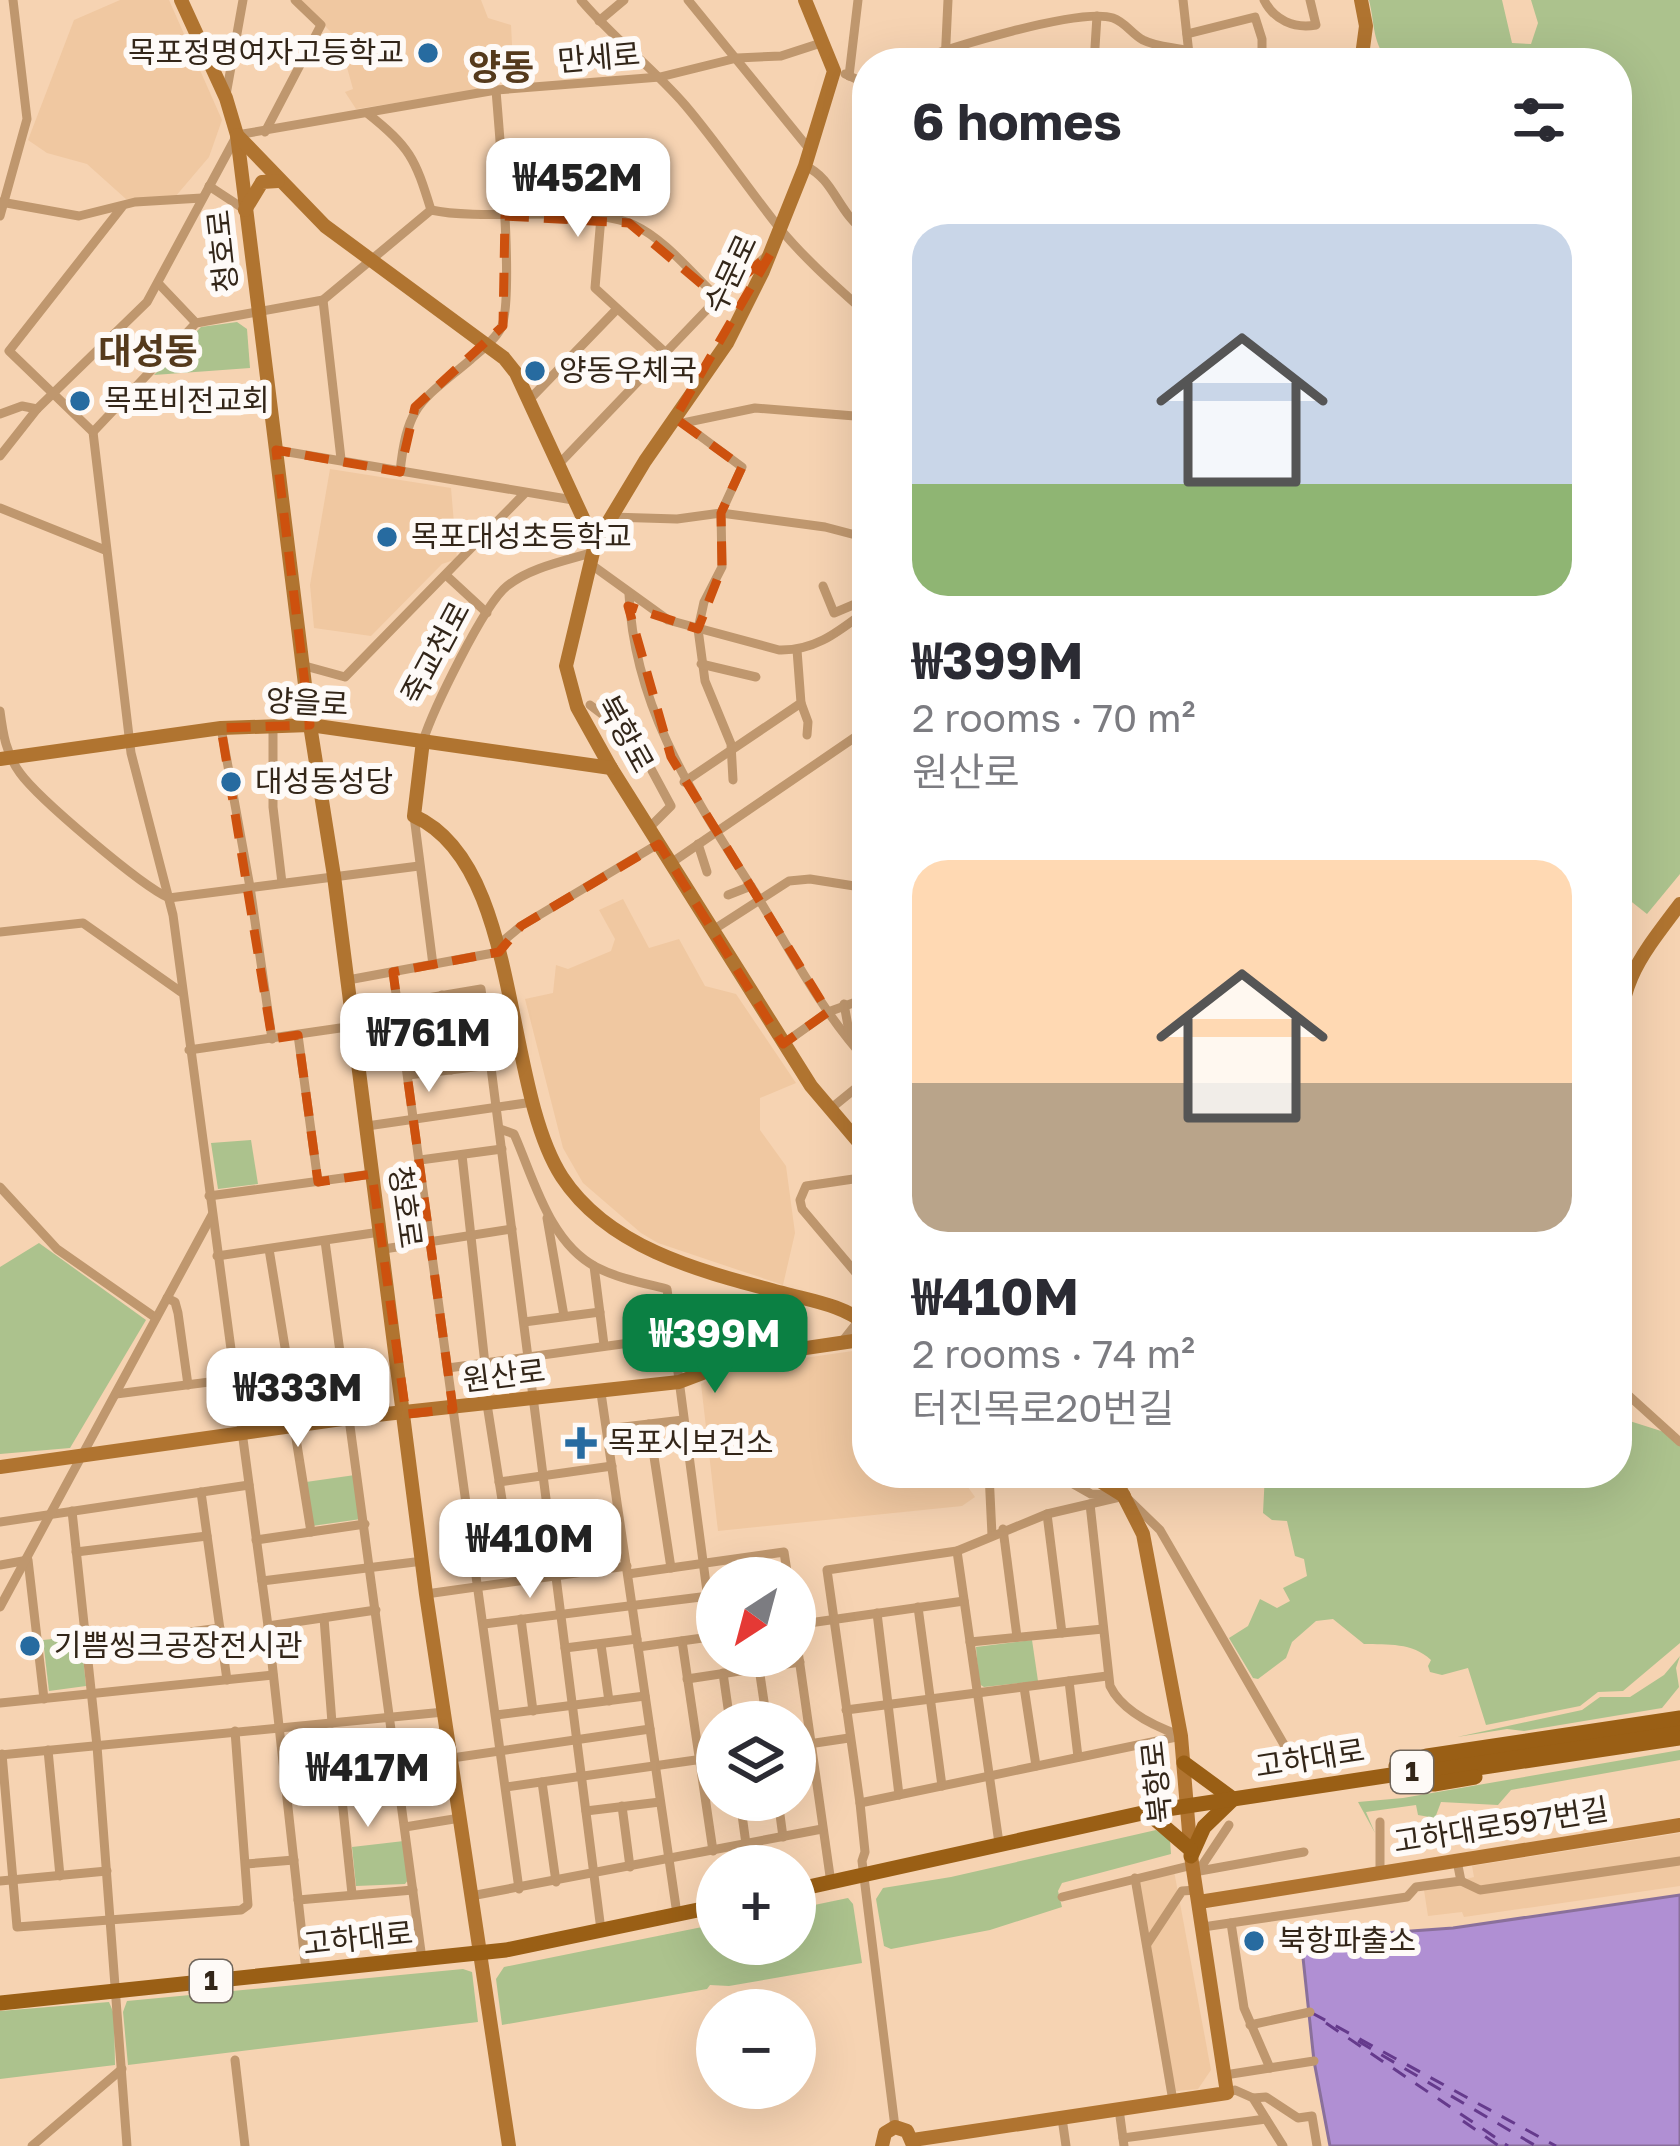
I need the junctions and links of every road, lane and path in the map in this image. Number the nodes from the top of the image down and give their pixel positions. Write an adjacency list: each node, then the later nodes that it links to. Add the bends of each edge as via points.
1 (13, 0): 39 (street, via 27,119)
2 (181, 0): 31 (street, 청호로)
3 (243, 0): 31 (street)
4 (295, 0): 33 (street, via 321,25)
5 (581, 0): 16 (street)
6 (624, 0): 16 (street)
7 (688, 0): 27 (street)
8 (805, 0): 18 (street)
9 (859, 0): 19 (street)
10 (948, 0): 20 (street)
11 (1183, 0): 17 (street)
12 (1264, 0): 13 (street, via 1298,28 1316,25)
13 (1310, 0)
14 (1361, 0): 26 (street)
15 (1097, 16): 21 (street); 22 (street); 23 (street)
16 (599, 21): 28 (street)
17 (1187, 34): 24 (street); 25 (street, via 1255,17)
18 (821, 43): 27 (street, 만세로); 29 (street)
19 (854, 48)
20 (947, 48)
21 (952, 48)
22 (1095, 48)
23 (1175, 48)
24 (1189, 48)
25 (1261, 48)
26 (1363, 48)
27 (736, 58): 28 (street, 만세로); 35 (street)
28 (660, 76): 30 (street, 만세로); 48 (street)
29 (851, 76): 35 (street, 수문로)
30 (496, 90): 32 (street, 만세로); 45 (street)
31 (226, 98): 34 (street, 청호로)
32 (366, 112): 33 (street, 만세로); 43 (street, via 405,145)
33 (265, 133): 34 (street, 만세로)
34 (237, 135): 36 (street); 37 (street); 42 (street, 청호로)
35 (807, 158): 47 (street); 48 (street, 수문로)
36 (278, 181): 42 (street, via 262,182); 50 (street)
37 (209, 185): 38 (street); 42 (street)
38 (202, 198): 41 (street); 51 (street)
39 (3, 201): 41 (street, via 73,216); 44 (street)
40 (602, 205): 46 (street)
41 (122, 207): 60 (street, via 9,351)
42 (245, 210): 56 (street, 청호로)
43 (431, 210): 45 (street); 50 (street)
44 (0, 216)
45 (505, 216): 46 (street); 58 (street, via 504,320)
46 (602, 218): 52 (street, via 637,226); 55 (street, via 595,288)
47 (852, 222)
48 (781, 230): 49 (street, 수문로); 54 (street)
49 (771, 253): 52 (street); 65 (street, 수문로)
50 (371, 262): 53 (street); 58 (street)
51 (158, 283): 57 (street); 60 (street)
52 (718, 298): 59 (street)
53 (323, 300): 56 (street); 69 (street)
54 (852, 301)
55 (617, 309): 59 (street); 61 (street)
56 (256, 313): 57 (street); 67 (street, 청호로)
57 (196, 323): 66 (street)
58 (488, 344): 61 (street); 71 (street, via 416,407)
59 (666, 353): 70 (street)
60 (53, 394): 62 (street); 66 (street)
61 (528, 400): 70 (street)
62 (37, 409): 63 (street); 68 (street)
63 (0, 414)
64 (852, 416): 65 (street, via 755,408)
65 (680, 421): 75 (street, via 742,467); 76 (street, 수문로)
66 (94, 433): 78 (street)
67 (276, 450): 69 (street); 89 (street, 청호로)
68 (0, 456)
69 (341, 459): 71 (street)
70 (557, 466): 73 (street)
71 (400, 472): 72 (street)
72 (524, 494): 73 (street); 80 (street)
73 (573, 500): 79 (street)
74 (0, 508): 78 (street)
75 (722, 513): 76 (street); 77 (street); 86 (street, via 722,567)
76 (610, 518): 79 (street, 수문로)
77 (852, 534)
78 (105, 550): 100 (street)
79 (592, 553): 82 (street); 84 (street, 죽교천로, via 517,579); 103 (street, 북항로, via 566,670)
80 (448, 577): 84 (street); 89 (street, via 346,677)
81 (823, 586): 83 (street, via 834,613)
82 (628, 595): 86 (street); 105 (street, via 657,719)
83 (852, 605)
84 (487, 613): 99 (street, 죽교천로)
85 (852, 621): 87 (street)
86 (698, 629): 87 (street); 88 (street)
87 (796, 650): 91 (street)
88 (701, 664): 90 (street); 101 (street)
89 (305, 665): 94 (street, 청호로)
90 (756, 676)
91 (801, 703): 97 (street); 101 (street)
92 (590, 705): 107 (street, via 628,726 671,806)
93 (0, 711): 102 (street)
94 (310, 725): 95 (street, 양을로); 99 (street, 양을로); 114 (street, 청호로)
95 (273, 727): 96 (street, 양을로); 115 (street)
96 (221, 728): 100 (street, 양을로); 118 (street)
97 (808, 735)
98 (852, 739): 108 (street)
99 (423, 741): 103 (street, 양을로); 106 (street, 죽교천로)
100 (130, 742): 102 (street, 양을로); 120 (street)
101 (730, 752): 104 (street); 105 (street)
102 (5, 758): 120 (street)
103 (611, 768): 107 (street, 북항로)
104 (733, 780)
105 (684, 782): 108 (street)
106 (414, 816): 112 (street); 125 (street, via 459,849)
107 (649, 828): 109 (street, 북항로)
108 (716, 832): 110 (street); 117 (street)
109 (658, 844): 111 (street, 북항로); 125 (street, via 521,926)
110 (698, 844): 111 (street); 113 (street)
111 (670, 863): 123 (street, 북항로)
112 (419, 866): 114 (street); 126 (street)
113 (706, 872)
114 (334, 876): 115 (street); 129 (street, 청호로)
115 (281, 883): 118 (street)
116 (852, 885): 121 (street, via 789,881)
117 (751, 886): 119 (street); 121 (street)
118 (250, 887): 120 (street); 138 (street)
119 (728, 895)
120 (169, 898): 130 (street)
121 (758, 899): 123 (street); 135 (street)
122 (1680, 904): 127 (street)
123 (712, 930): 140 (street, 북항로)
124 (0, 932): 130 (street, via 83,923)
125 (498, 949): 126 (street); 146 (street)
126 (433, 965): 128 (street)
127 (1632, 972)
128 (393, 973): 129 (street); 133 (street)
129 (348, 980): 136 (street, 청호로)
130 (181, 992): 141 (street)
131 (442, 995): 133 (street); 142 (street, via 481,989); 143 (street)
132 (852, 1002): 134 (street)
133 (398, 1003): 144 (street)
134 (844, 1004): 135 (street); 139 (street)
135 (828, 1012): 139 (street); 140 (street)
136 (354, 1027): 137 (street); 150 (street, 청호로)
137 (298, 1035): 138 (street); 158 (street)
138 (272, 1039): 141 (street)
139 (851, 1042)
140 (783, 1044): 148 (street, 북항로)
141 (189, 1050): 160 (street)
142 (490, 1065): 143 (street); 147 (street)
143 (451, 1070): 144 (street)
144 (408, 1075): 149 (street)
145 (852, 1091): 148 (street)
146 (533, 1102): 147 (street); 175 (street, via 564,1179 620,1233 666,1256)
147 (497, 1108): 149 (street); 151 (street)
148 (829, 1110): 152 (street, 북항로)
149 (415, 1119): 150 (street); 155 (street)
150 (367, 1126): 156 (street, 청호로)
151 (500, 1129): 153 (street); 161 (street, via 514,1134)
152 (852, 1135)
153 (502, 1149): 154 (street); 163 (street)
154 (462, 1155): 155 (street); 165 (street)
155 (420, 1160): 167 (street)
156 (373, 1174): 158 (street); 164 (street, 청호로)
157 (852, 1179): 172 (street, via 806,1186 800,1200)
158 (318, 1182): 160 (street)
159 (0, 1187): 177 (street, via 57,1249)
160 (209, 1196): 162 (street)
161 (545, 1207): 171 (street, via 564,1240); 176 (street)
162 (212, 1215): 170 (street); 173 (street)
163 (512, 1229): 165 (street); 178 (street)
164 (380, 1232): 166 (street); 169 (street, 청호로)
165 (471, 1235): 167 (street); 185 (street)
166 (325, 1241): 168 (street); 186 (street)
167 (431, 1241): 169 (street); 187 (street)
168 (269, 1249): 170 (street); 188 (street)
169 (384, 1249): 198 (street, 청호로)
170 (217, 1256): 189 (street)
171 (594, 1266): 174 (street); 180 (street, via 667,1289)
172 (852, 1268)
173 (167, 1298): 177 (street); 191 (street, via 178,1313)
174 (600, 1312): 176 (street); 183 (street)
175 (852, 1313)
176 (564, 1316): 178 (street)
177 (156, 1318): 193 (street)
178 (524, 1322): 184 (street)
179 (852, 1330): 182 (street)
180 (674, 1337): 183 (street); 190 (street)
181 (852, 1341): 182 (street, 원산로)
182 (841, 1342): 190 (street, 원산로, via 745,1358)
183 (604, 1346): 184 (street)
184 (529, 1358): 185 (street); 194 (street)
185 (485, 1364): 187 (street)
186 (342, 1365): 188 (street); 199 (street)
187 (448, 1369): 197 (street)
188 (289, 1372): 189 (street)
189 (233, 1379): 191 (street); 204 (street)
190 (679, 1382): 192 (street, 원산로); 200 (street)
191 (188, 1385): 193 (street)
192 (602, 1393): 194 (street, 원산로); 203 (street)
193 (116, 1394): 206 (street)
194 (534, 1399): 196 (street, 원산로); 209 (street)
195 (1632, 1399): 205 (street)
196 (488, 1405): 197 (street, 원산로); 210 (street)
197 (453, 1409): 198 (street, 원산로); 231 (street)
198 (406, 1414): 199 (street, 원산로); 238 (street, 청호로)
199 (349, 1418): 202 (street, 원산로); 224 (street)
200 (683, 1420): 201 (street); 234 (street)
201 (649, 1424): 203 (street); 242 (street)
202 (294, 1426): 204 (street, 원산로); 225 (street)
203 (607, 1429): 207 (street)
204 (241, 1433): 206 (street, 원산로); 211 (street)
205 (1680, 1442)
206 (81, 1455): 208 (street, 원산로); 218 (street)
207 (612, 1466): 209 (street); 243 (street)
208 (0, 1467)
209 (543, 1476): 210 (street); 227 (street)
210 (499, 1482): 229 (street)
211 (249, 1485): 216 (street); 230 (street)
212 (991, 1488): 226 (street)
213 (1080, 1488): 217 (street)
214 (1111, 1488): 217 (street)
215 (1120, 1488): 217 (street, 북항로)
216 (201, 1492): 220 (street); 228 (street)
217 (1124, 1496): 219 (street); 300 (street, 북항로, via 1143,1534); 307 (street, via 1160,1530)
218 (58, 1502): 220 (street); 221 (street)
219 (1090, 1504): 222 (street); 263 (street)
220 (72, 1511): 221 (street); 233 (street)
221 (52, 1514): 223 (street); 237 (street)
222 (1047, 1514): 226 (street); 264 (street)
223 (0, 1522)
224 (365, 1524): 225 (street); 241 (street)
225 (311, 1532): 230 (street)
226 (998, 1532): 232 (street); 265 (street)
227 (550, 1534): 229 (street); 244 (street)
228 (207, 1536): 233 (street); 262 (street)
229 (508, 1538): 231 (street)
230 (256, 1540): 245 (street)
231 (472, 1543): 246 (street)
232 (957, 1551): 249 (street); 257 (street, via 827,1570)
233 (76, 1552): 271 (street)
234 (703, 1557)
235 (748, 1557): 236 (street)
236 (785, 1557)
237 (28, 1560): 240 (street); 251 (street); 283 (street)
238 (423, 1562): 241 (street); 247 (street, 청호로)
239 (696, 1564): 242 (street)
240 (0, 1565)
241 (370, 1567): 245 (street); 253 (street)
242 (671, 1568): 243 (street)
243 (627, 1570): 244 (street); 250 (street)
244 (556, 1575): 246 (street); 255 (street)
245 (262, 1581): 261 (street)
246 (478, 1585): 247 (street); 260 (street)
247 (426, 1594): 290 (street, 청호로)
248 (696, 1598): 250 (street)
249 (964, 1600): 252 (street); 268 (street)
250 (632, 1605): 255 (street); 269 (street)
251 (0, 1607)
252 (918, 1607): 254 (street); 284 (street)
253 (376, 1610): 256 (street); 294 (street)
254 (877, 1613): 257 (street); 288 (street)
255 (560, 1614): 258 (street); 272 (street)
256 (324, 1618): 261 (street); 295 (street)
257 (834, 1618): 259 (street); 289 (street)
258 (521, 1619): 260 (street); 291 (street)
259 (816, 1622)
260 (484, 1624): 292 (street)
261 (268, 1626): 273 (street)
262 (220, 1628): 271 (street); 277 (street)
263 (1102, 1629): 264 (street); 274 (street)
264 (1062, 1633): 265 (street)
265 (1017, 1637): 268 (street)
266 (696, 1639): 267 (street)
267 (682, 1641): 269 (street); 276 (street)
268 (970, 1642): 280 (street)
269 (638, 1643): 270 (street); 282 (street)
270 (602, 1645): 272 (street); 285 (street)
271 (86, 1646): 281 (street)
272 (565, 1648): 287 (street)
273 (273, 1675): 277 (street); 296 (street)
274 (1107, 1676): 278 (street); 300 (street, via 1114,1696)
275 (700, 1677): 276 (street)
276 (688, 1679): 301 (street)
277 (227, 1680): 281 (street)
278 (1069, 1681): 279 (street); 311 (street)
279 (1024, 1687): 280 (street); 317 (street)
280 (977, 1693): 284 (street); 320 (street)
281 (91, 1694): 283 (street); 305 (street)
282 (645, 1696): 285 (street); 297 (street)
283 (44, 1699): 286 (street)
284 (930, 1699): 288 (street); 325 (street)
285 (609, 1701): 287 (street)
286 (0, 1703)
287 (572, 1705): 291 (street); 303 (street)
288 (888, 1705): 289 (street); 327 (street)
289 (845, 1710): 302 (street)
290 (444, 1712): 294 (street); 312 (street, 청호로)
291 (532, 1712): 292 (street)
292 (496, 1715): 309 (street)
293 (1680, 1718): 322 (main road, via 1427,1756)
294 (392, 1719): 295 (street); 315 (street)
295 (332, 1724): 296 (street)
296 (279, 1728): 298 (street); 319 (street)
297 (650, 1729): 303 (street); 316 (street)
298 (235, 1731): 305 (street); 354 (street)
299 (1680, 1733): 322 (main road, 고하대로 / 1)
300 (1181, 1736): 311 (street); 314 (street, 북항로)
301 (696, 1738)
302 (849, 1738): 304 (street); 330 (street)
303 (576, 1742): 309 (street); 321 (street)
304 (816, 1743)
305 (97, 1746): 308 (street); 356 (street)
306 (1680, 1747): 322 (main road, via 1434,1784)
307 (1286, 1748)
308 (48, 1750): 310 (street); 360 (street)
309 (501, 1750): 312 (street); 326 (street)
310 (1, 1754): 362 (street)
311 (1078, 1757): 317 (street)
312 (452, 1758): 335 (street, 청호로)
313 (696, 1760): 316 (street)
314 (1184, 1763): 328 (main road); 331 (street, 북항로)
315 (398, 1765): 318 (street); 341 (street)
316 (655, 1766): 321 (street); 329 (street)
317 (1036, 1766): 320 (street)
318 (339, 1771): 319 (street); 370 (street)
319 (285, 1776): 349 (street)
320 (989, 1776): 325 (street); 345 (street)
321 (581, 1777): 323 (street); 333 (street)
322 (1359, 1778): 328 (main road, 고하대로 / 1)
323 (542, 1782): 326 (street); 365 (street)
324 (816, 1786): 342 (street)
325 (942, 1786): 327 (street)
326 (506, 1787): 368 (street)
327 (899, 1795): 330 (street)
328 (1233, 1798): 331 (main road, 고하대로 / 1); 353 (main road, via 1204,1827)
329 (660, 1802): 332 (street); 350 (street)
330 (860, 1803): 358 (street)
331 (1187, 1804): 334 (main road, 고하대로 / 1); 353 (street, 북항로)
332 (622, 1806): 333 (street); 355 (street)
333 (586, 1811): 359 (street)
334 (1147, 1812): 345 (main road, 고하대로 / 1); 353 (main road)
335 (460, 1818): 341 (street); 371 (street, 청호로)
336 (743, 1821): 344 (street)
337 (781, 1821): 343 (street)
338 (1380, 1822): 357 (street, 고하대로597번길)
339 (1229, 1825): 353 (street)
340 (1680, 1825): 352 (street, 고하대로597번길)
341 (405, 1827): 369 (street)
342 (822, 1829): 343 (street); 366 (street)
343 (783, 1837): 344 (street)
344 (746, 1844): 346 (street)
345 (999, 1844): 358 (main road, 고하대로 / 1)
346 (741, 1845)
347 (1304, 1852): 353 (street)
348 (696, 1854): 350 (street)
349 (294, 1860): 354 (street); 374 (street)
350 (668, 1860): 355 (street); 376 (street)
351 (1680, 1861): 364 (street, via 1480,1890)
352 (1457, 1862): 357 (street, 고하대로597번길); 364 (street)
353 (1193, 1863): 361 (street); 372 (street, 북항로)
354 (246, 1864): 377 (street, via 245,1909)
355 (630, 1868): 359 (street)
356 (107, 1871): 360 (street); 377 (street)
357 (1380, 1873): 372 (street)
358 (864, 1874): 366 (main road, 고하대로 / 1); 400 (street)
359 (592, 1875): 365 (street); 380 (street)
360 (60, 1876): 362 (street)
361 (1136, 1878): 373 (street); 381 (street)
362 (13, 1880): 363 (street); 377 (street, via 17,1928)
363 (0, 1881)
364 (1461, 1881): 378 (street, via 1416,1887 1407,1898)
365 (556, 1882): 368 (street)
366 (831, 1883): 367 (main road, 고하대로 / 1)
367 (816, 1886)
368 (519, 1889): 371 (street)
369 (413, 1890): 370 (street); 383 (street)
370 (352, 1894): 374 (street)
371 (471, 1896): 382 (street, 청호로)
372 (1197, 1896): 379 (street, 북항로); 381 (street, via 1182,1891)
373 (1062, 1897)
374 (298, 1900): 384 (street)
375 (696, 1910): 376 (main road, 고하대로 / 1)
376 (677, 1914): 380 (main road, 고하대로 / 1)
377 (111, 1919): 385 (street)
378 (1232, 1923): 379 (street); 388 (street)
379 (1203, 1927): 393 (street, 북항로)
380 (601, 1930): 382 (main road, 고하대로 / 1)
381 (1147, 1944): 396 (street)
382 (479, 1954): 383 (main road, 고하대로 / 1); 406 (street, 청호로)
383 (422, 1959): 384 (main road, 고하대로 / 1)
384 (306, 1971): 385 (main road, 고하대로 / 1)
385 (117, 1991): 386 (main road, 고하대로 / 1); 392 (street)
386 (0, 2003)
387 (1310, 2012): 388 (street)
388 (1250, 2025): 391 (street)
389 (235, 2060): 405 (street)
390 (1314, 2061): 391 (street)
391 (1270, 2068): 393 (street)
392 (122, 2069): 403 (street); 404 (street)
393 (1225, 2074): 394 (street, 북항로)
394 (1227, 2093): 395 (street); 396 (street)
395 (1253, 2098): 399 (street); 410 (street, via 1312,2116)
396 (1173, 2101): 397 (street)
397 (1119, 2109): 398 (street); 401 (street)
398 (1063, 2117): 402 (street); 408 (street)
399 (1266, 2119): 401 (street); 409 (street)
400 (895, 2127): 402 (street); 407 (street)
401 (1123, 2142)
402 (913, 2143)
403 (32, 2146)
404 (127, 2146)
405 (245, 2146)
406 (509, 2146)
407 (880, 2146)
408 (1066, 2146)
409 (1283, 2146)
410 (1317, 2146)

